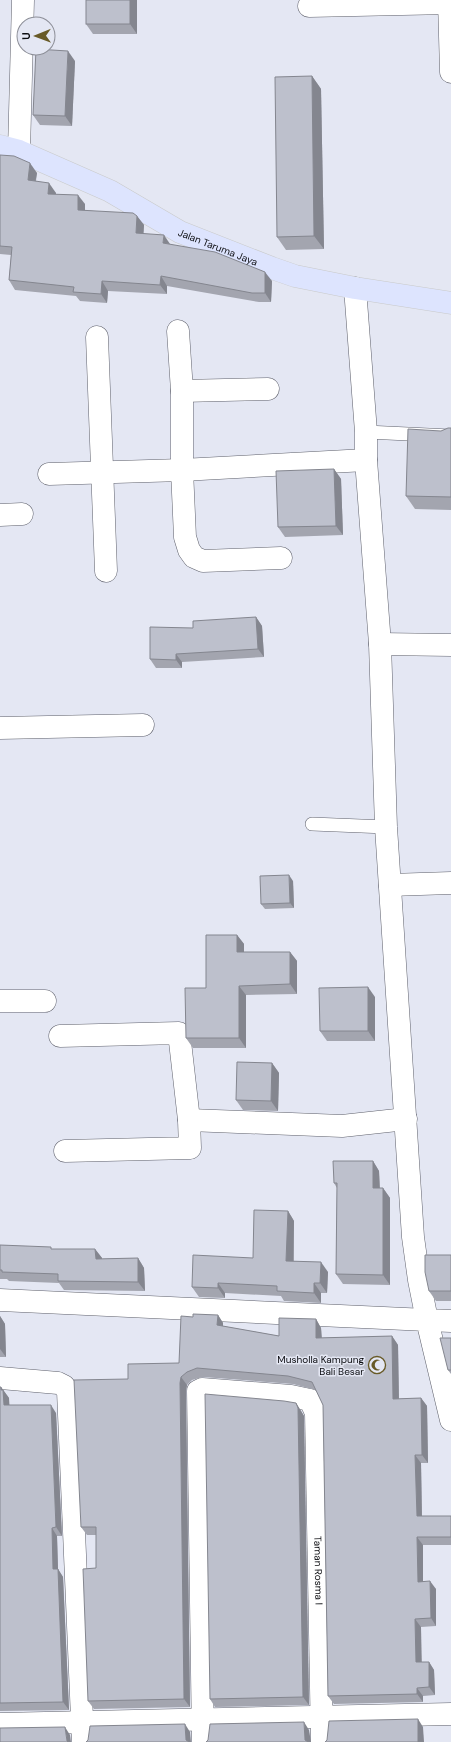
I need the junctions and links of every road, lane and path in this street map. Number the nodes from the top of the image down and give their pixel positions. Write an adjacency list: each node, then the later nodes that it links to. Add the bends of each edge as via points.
1 (23, 0): 5 (street)
2 (449, 2): 3 (street); 4 (street)
3 (309, 6)
4 (451, 72)
5 (10, 148): 6 (main road, Jalan Taruma Jaya, via 110,191 180,232 295,276)
6 (355, 288): 7 (main road, Jalan Taruma Jaya); 12 (street)
7 (451, 303)
8 (178, 331): 11 (street)
9 (97, 337): 16 (street)
10 (268, 389): 11 (street)
11 (182, 391): 15 (street)
12 (366, 432): 13 (lane); 14 (street)
13 (451, 436)
14 (366, 460): 15 (street); 22 (street)
15 (182, 470): 16 (street); 20 (street, via 185,537 194,557 203,561)
16 (103, 472): 17 (street); 21 (street)
17 (49, 474)
18 (0, 514): 19 (street)
19 (22, 514)
20 (281, 558)
21 (106, 571)
22 (380, 644): 23 (street); 27 (street)
23 (451, 645)
24 (143, 725): 25 (street)
25 (0, 728)
26 (312, 824): 27 (lane)
27 (386, 827): 29 (street)
28 (451, 883): 29 (street)
29 (390, 885): 33 (street)
30 (0, 1001): 31 (street)
31 (45, 1001)
32 (60, 1036): 34 (street, via 179,1033)
33 (406, 1119): 34 (street, via 342,1126); 37 (street, via 413,1237)
34 (189, 1120): 35 (street, via 190,1148)
35 (65, 1151)
36 (0, 1300): 37 (street)
37 (427, 1320): 38 (street); 40 (street)
38 (451, 1321)
39 (0, 1378): 45 (street, via 58,1383 68,1390)
40 (451, 1420)
41 (451, 1714): 42 (street)
42 (322, 1718): 43 (street); 43 (street, Taman Rosma I, via 316,1413 310,1400 291,1396 202,1389 198,1392); 47 (street, Taman Rosma I)
43 (203, 1720): 45 (street); 46 (street)
44 (0, 1724): 45 (street)
45 (83, 1732)
46 (203, 1742)
47 (322, 1742)

